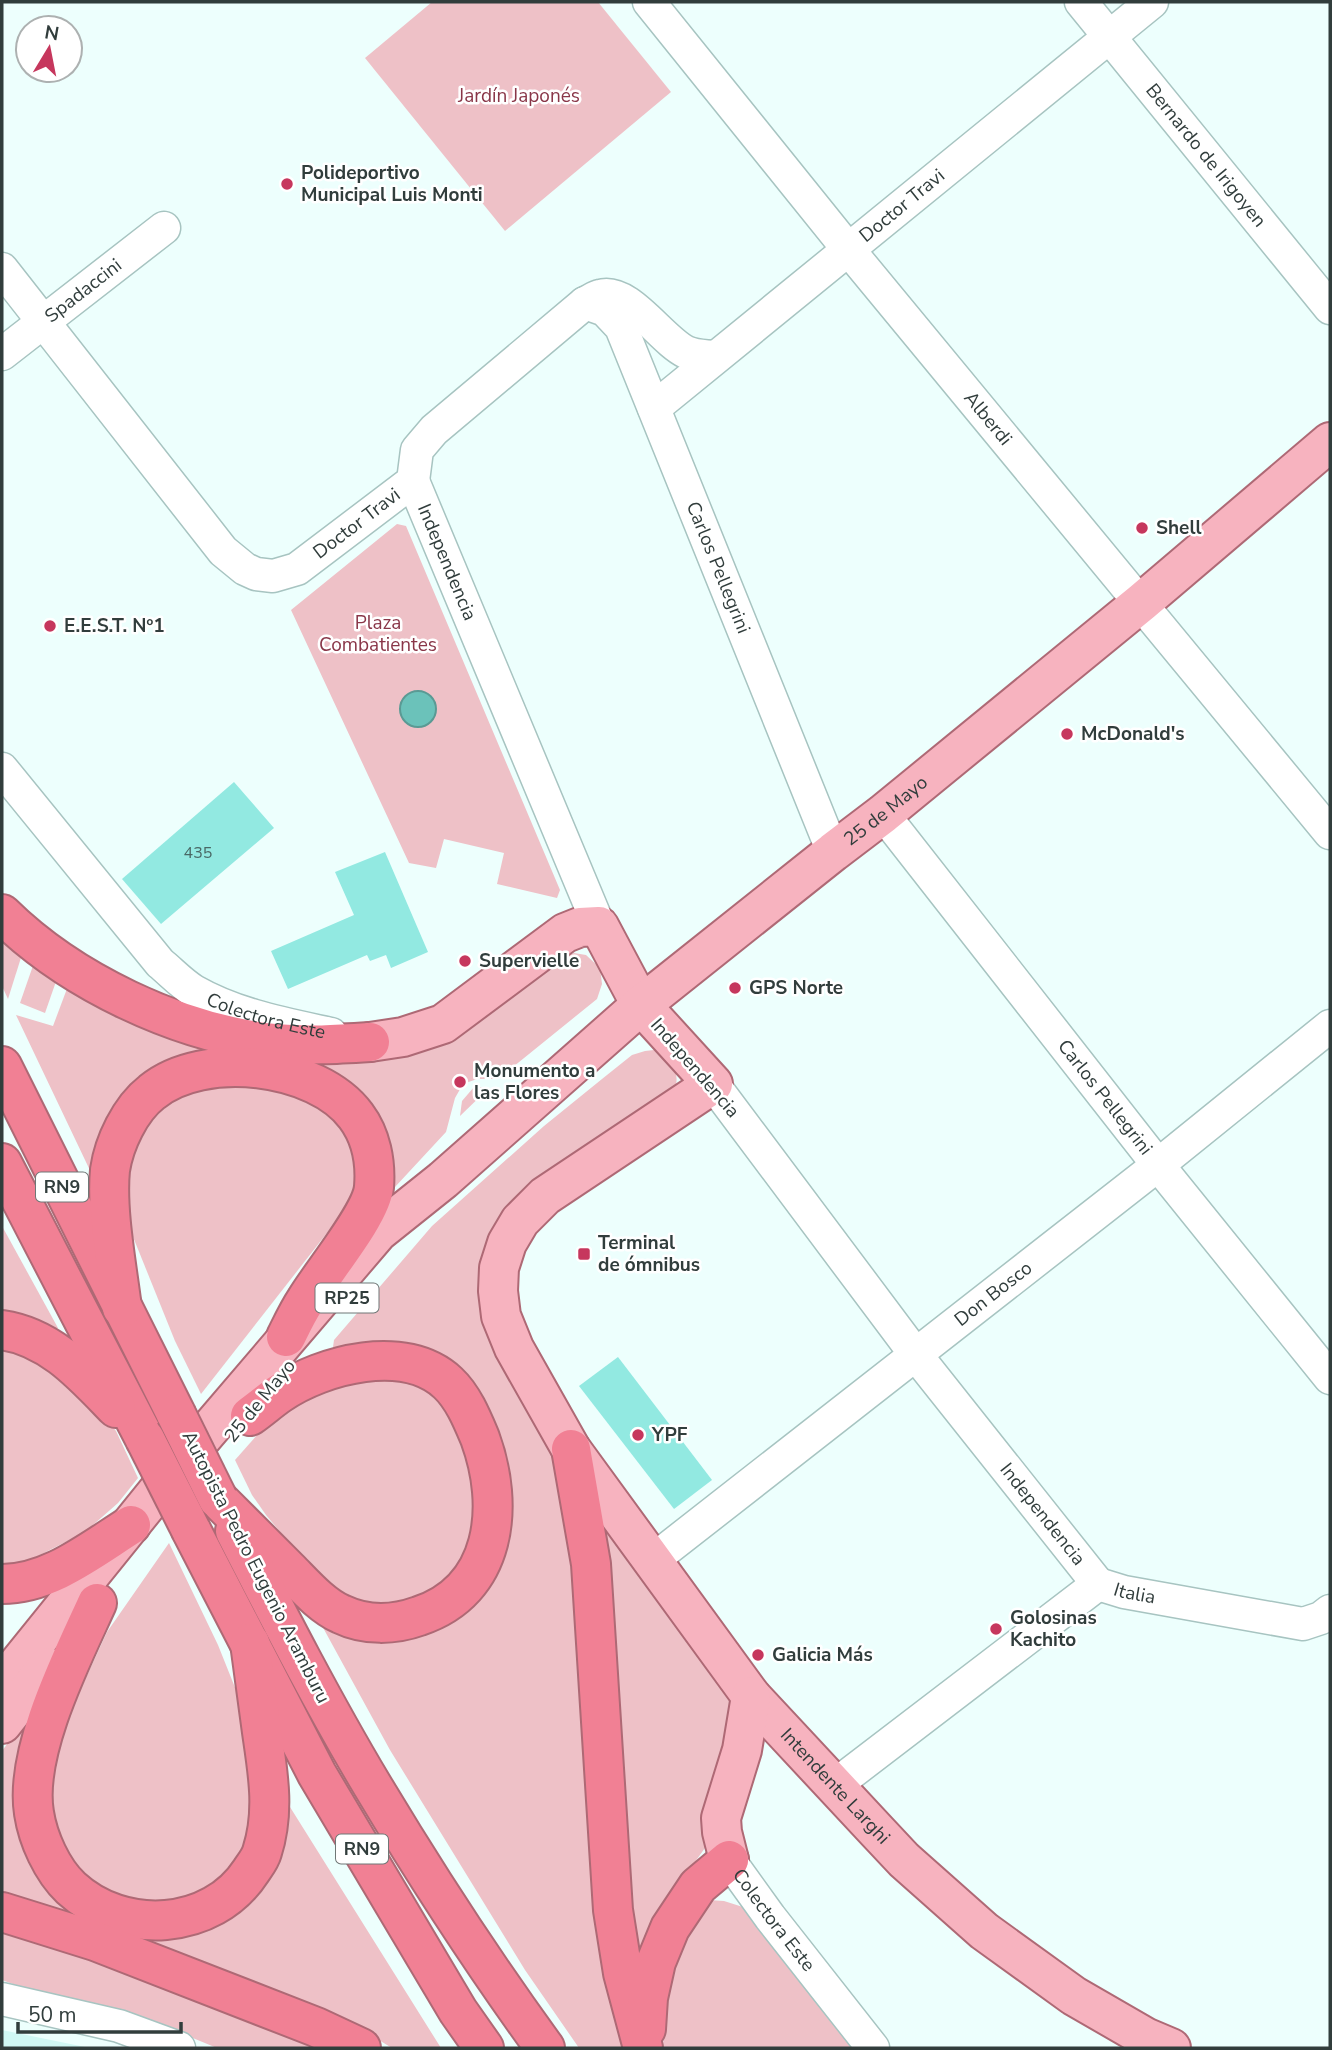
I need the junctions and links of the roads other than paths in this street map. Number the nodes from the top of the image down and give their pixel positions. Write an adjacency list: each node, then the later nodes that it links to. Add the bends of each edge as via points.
1 (649, 2): 6 (street, Alberdi)
2 (1081, 2): 4 (street, Bernardo de Irigoyen)
3 (1152, 2): 4 (street, Doctor Travi)
4 (1109, 36): 6 (street, Doctor Travi); 9 (street, Bernardo de Irigoyen)
5 (164, 228): 10 (street, Spadaccini)
6 (848, 249): 12 (street, Doctor Travi); 16 (street, Alberdi)
7 (2, 270): 10 (street)
8 (585, 303): 12 (street, via 601,295 628,301 671,342 688,353); 13 (street, Carlos Pellegrini, via 605,310 621,327); 15 (street, Doctor Travi, via 434,430 417,450)
9 (1330, 308)
10 (42, 322): 11 (street, Spadaccini); 15 (street, Doctor Travi, via 223,551 256,574 273,576 297,569)
11 (2, 354)
12 (713, 357): 13 (street, Doctor Travi)
13 (653, 408): 20 (street, Carlos Pellegrini)
14 (1330, 442): 16 (main road, 25 de Mayo / RP25)
15 (412, 481): 22 (street, Independencia)
16 (1142, 602): 18 (main road, 25 de Mayo / RP25); 19 (street, Alberdi)
17 (2, 769): 25 (street, Colectora Este, via 160,963 191,990 248,1014)
18 (883, 814): 20 (main road, 25 de Mayo / RP25); 29 (street, Carlos Pellegrini)
19 (1330, 832)
20 (833, 852): 23 (main road, 25 de Mayo / RP25)
21 (2, 914): 25 (highway, via 68,968 134,1003 180,1020 272,1043)
22 (599, 926): 23 (main road, Independencia); 25 (main road, Colectora Este, via 565,933 443,1024)
23 (641, 1005): 27 (main road, Independencia); 30 (main road, 25 de Mayo / RP25)
24 (1330, 1026): 29 (street, Don Bosco)
25 (370, 1042)
26 (2, 1066): 31 (highway, Autopista Pedro Eugenio Aramburu / RN9)
27 (713, 1084): 34 (street, Independencia); 38 (main road, via 545,1196 520,1221 507,1243 499,1268 501,1316)
28 (2, 1163): 37 (highway, Autopista Pedro Eugenio Aramburu / RN9)
29 (1158, 1165): 34 (street, Don Bosco); 35 (street, Carlos Pellegrini)
30 (443, 1180): 33 (main road, 25 de Mayo / RP25, via 378,1232); 36 (main road, 25 de Mayo / RP25)
31 (122, 1308): 33 (highway, via 110,1170 120,1137 152,1091 180,1076 234,1066 263,1068 318,1085 339,1098 356,1116 373,1150 374,1187 366,1211); 39 (highway, Autopista Pedro Eugenio Aramburu / RN9, bridge)
32 (2, 1330): 37 (highway, via 60,1353)
33 (286, 1337): 40 (main road, 25 de Mayo / RP25)
34 (916, 1355): 41 (street, Don Bosco); 43 (street, Independencia)
35 (1330, 1378)
36 (250, 1416): 39 (highway, via 281,1392 324,1371 361,1363 393,1360 423,1368 447,1382 462,1401 486,1455 493,1487 493,1523 485,1554 472,1579 450,1600 400,1622 366,1623 340,1614 314,1594); 44 (main road, 25 de Mayo / RP25)
37 (145, 1439): 47 (highway, Autopista Pedro Eugenio Aramburu / RN9, bridge)
38 (570, 1449): 41 (main road, Intendente Larghi); 60 (highway, via 591,1564 613,1910 623,1973)
39 (218, 1499): 59 (highway, Autopista Pedro Eugenio Aramburu / RN9, via 372,1785 486,1967)
40 (131, 1525): 42 (highway, via 37,1580); 44 (main road, 25 de Mayo / RP25)
41 (653, 1560): 49 (main road, Intendente Larghi)
42 (2, 1584)
43 (1098, 1584): 45 (street, Italia, via 1303,1624); 51 (street, Italia)
44 (94, 1589): 46 (main road); 47 (highway, via 44,1728 35,1772 34,1814 53,1867 71,1888 121,1916 156,1922 209,1910 234,1893 261,1855 270,1811 269,1777); 48 (main road, 25 de Mayo / RP25); 50 (main road, 25 de Mayo / RP25)
45 (1327, 1623)
46 (2, 1643)
47 (250, 1643): 58 (highway, Autopista Pedro Eugenio Aramburu / RN9, via 317,1774)
48 (2, 1684)
49 (751, 1696): 51 (main road, Intendente Larghi); 52 (main road, Colectora Este)
50 (2, 1724)
51 (834, 1786): 52 (main road, via 802,1766 782,1760 749,1770); 62 (main road, Intendente Larghi, via 904,1860 984,1931 1074,1996)
52 (729, 1792): 53 (main road, Colectora Este, via 721,1818)
53 (729, 1860): 60 (highway, via 698,1886 670,1928 648,1998); 61 (street, Colectora Este)
54 (2, 1912): 57 (highway, via 95,1941)
55 (2, 1999): 56 (street, via 120,2026)
56 (179, 2048)
57 (360, 2048)
58 (484, 2048)
59 (545, 2048)
60 (644, 2048)
61 (873, 2048)
62 (1171, 2048)

